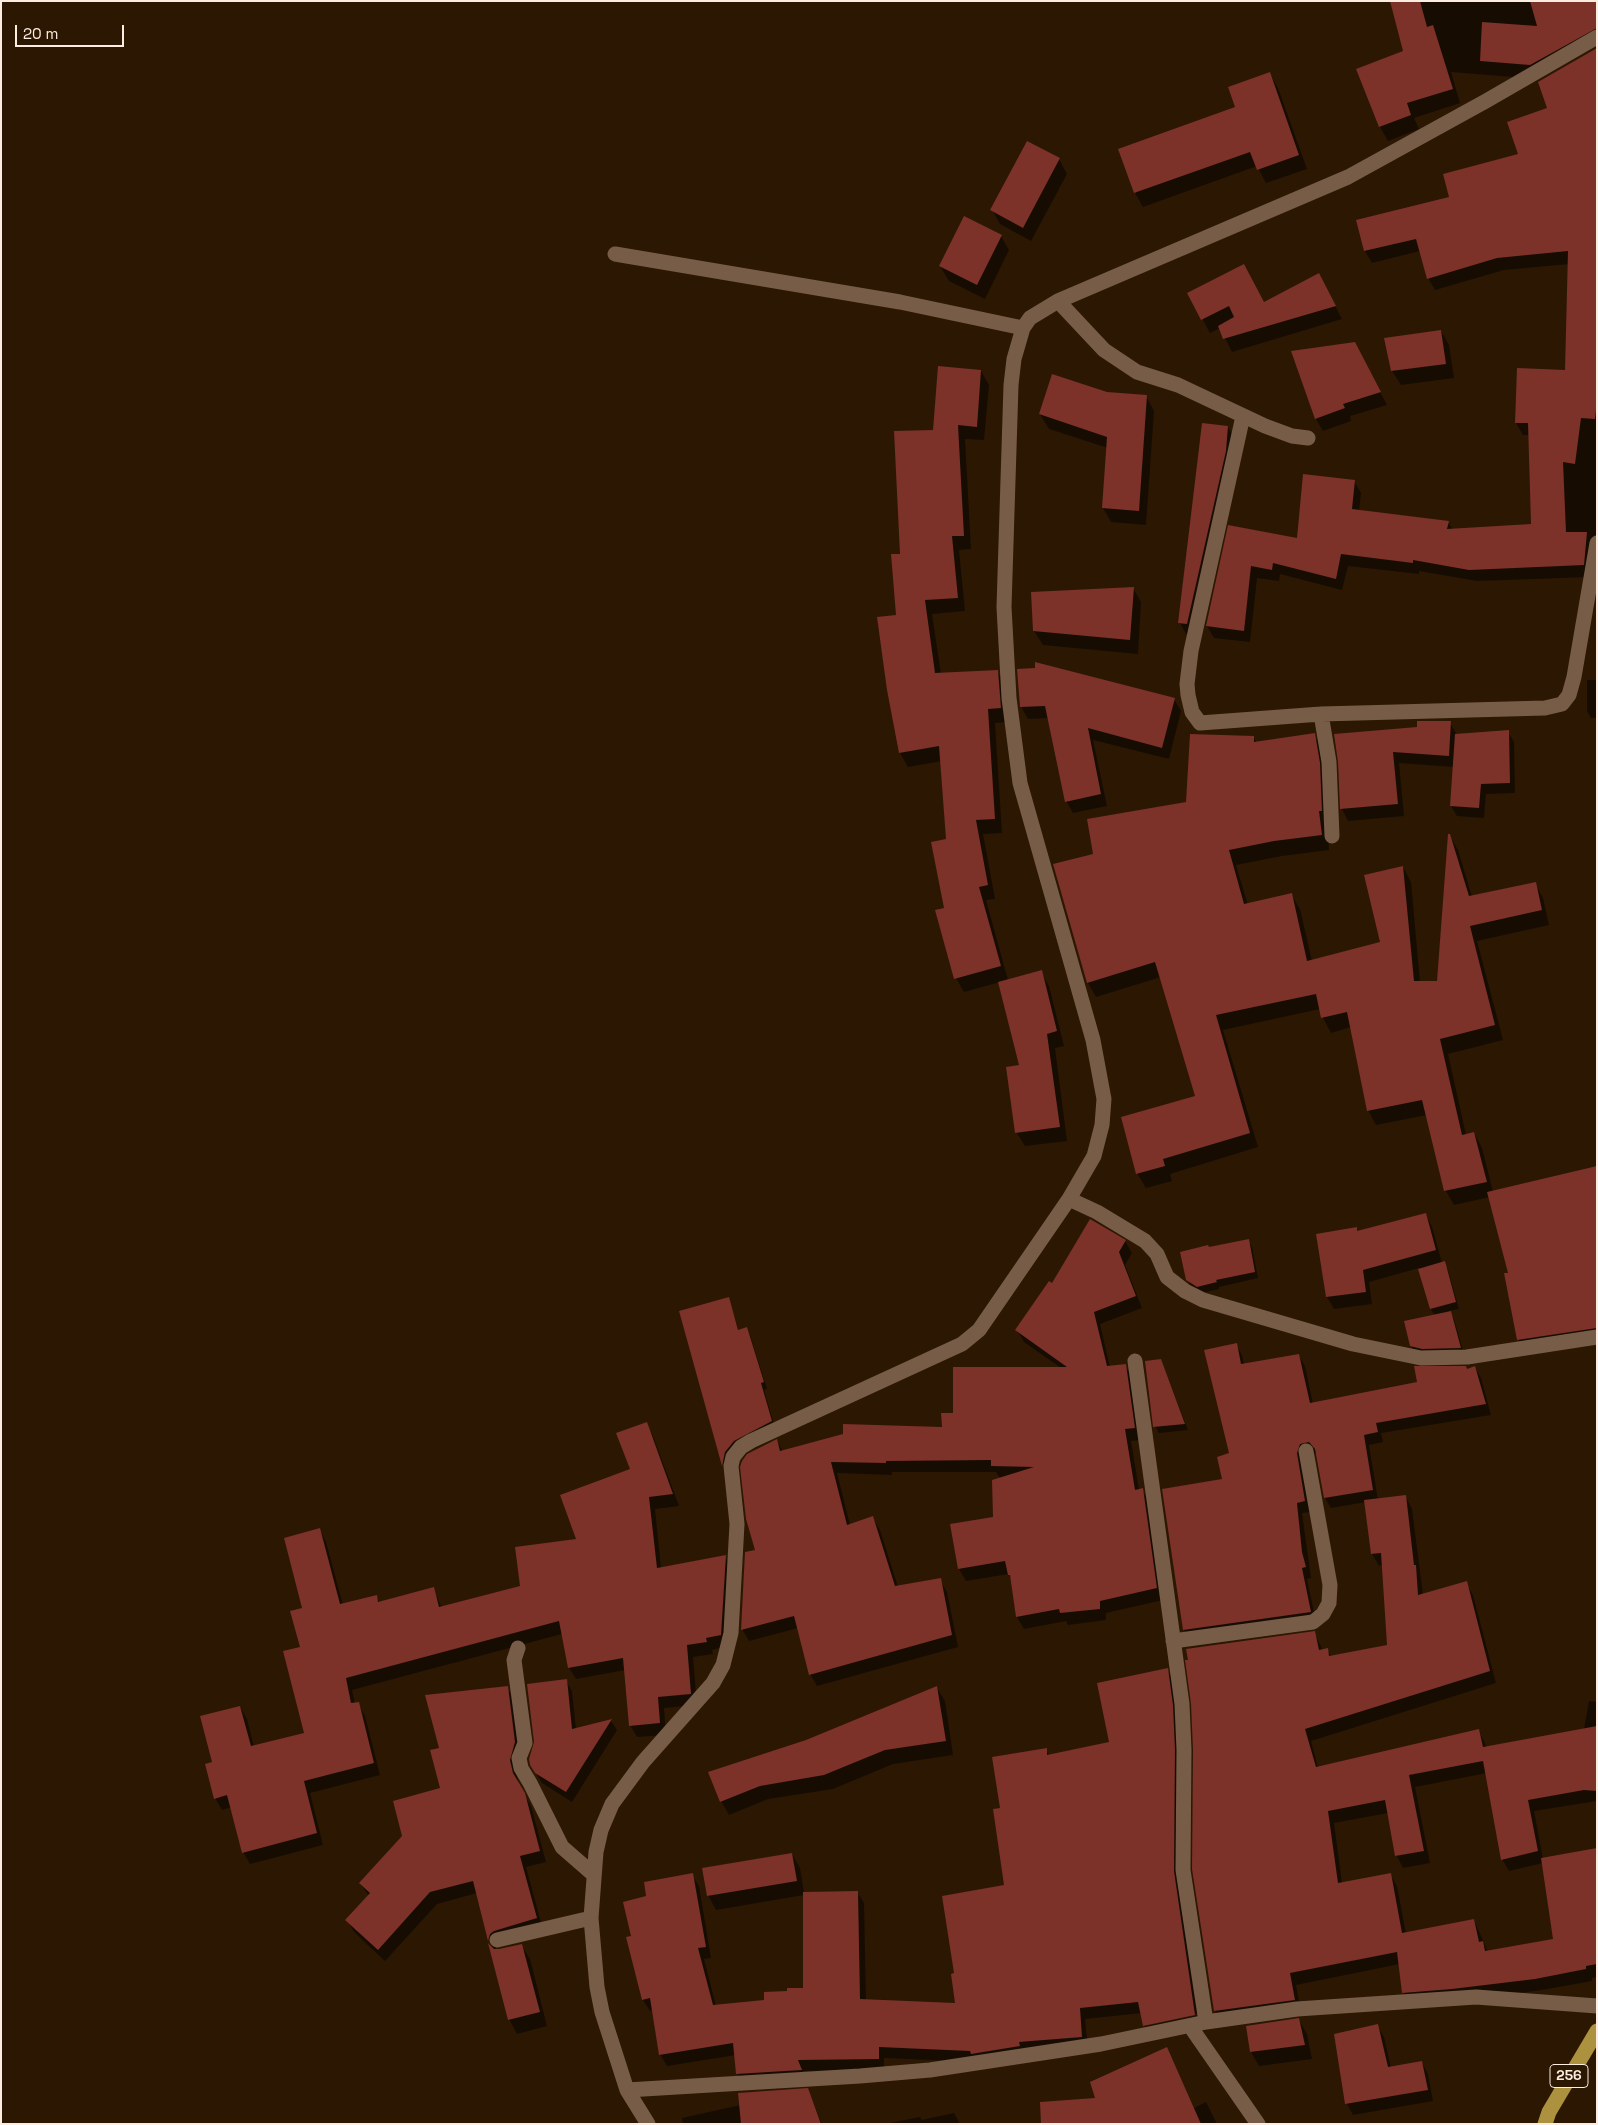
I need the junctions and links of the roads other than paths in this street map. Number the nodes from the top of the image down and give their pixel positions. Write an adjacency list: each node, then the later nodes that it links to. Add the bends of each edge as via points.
1 (1597, 37): 3 (street, via 1348,177)
2 (615, 254): 4 (street, via 908,304)
3 (1058, 300): 4 (street, via 1030,318); 5 (street, via 1104,350 1137,372 1178,385)
4 (1023, 328): 10 (street, via 1014,359 1010,424 1004,607 1009,698 1020,783 1093,1040 1104,1099 1102,1125 1094,1156)
5 (1243, 416): 6 (street, via 1292,436); 8 (street, via 1191,651 1187,684 1189,705 1200,723)
6 (1308, 438)
7 (1597, 543): 8 (street, via 1574,677 1570,695 1562,704 1545,708)
8 (1321, 714): 9 (street, via 1329,762)
9 (1332, 836)
10 (1069, 1199): 11 (street, via 1145,1240 1157,1254 1168,1277 1185,1291 1353,1344 1422,1358 1467,1357); 16 (street, via 994,1310 979,1330 962,1344 751,1441 736,1451 731,1466 737,1524 732,1623 723,1665 713,1683 643,1762 612,1804 601,1830)
11 (1597, 1337)
12 (1135, 1360): 14 (street)
13 (1306, 1452): 14 (street, via 1330,1585 1329,1603 1324,1614 1313,1622)
14 (1173, 1641): 20 (street, via 1182,1704 1183,1870)
15 (518, 1648): 16 (street, via 514,1660 525,1743 519,1758 521,1768 562,1847)
16 (593, 1874): 17 (street)
17 (591, 1918): 18 (street); 23 (street, via 602,2012)
18 (497, 1940)
19 (1597, 2006): 20 (street, via 1476,1997 1297,2009)
20 (1206, 2022): 21 (street)
21 (1190, 2026): 23 (street, via 1101,2044 930,2070); 25 (street)
22 (1597, 2031): 26 (main road, 256)
23 (627, 2090): 24 (street)
24 (648, 2124)
25 (1258, 2124)
26 (1545, 2124)

